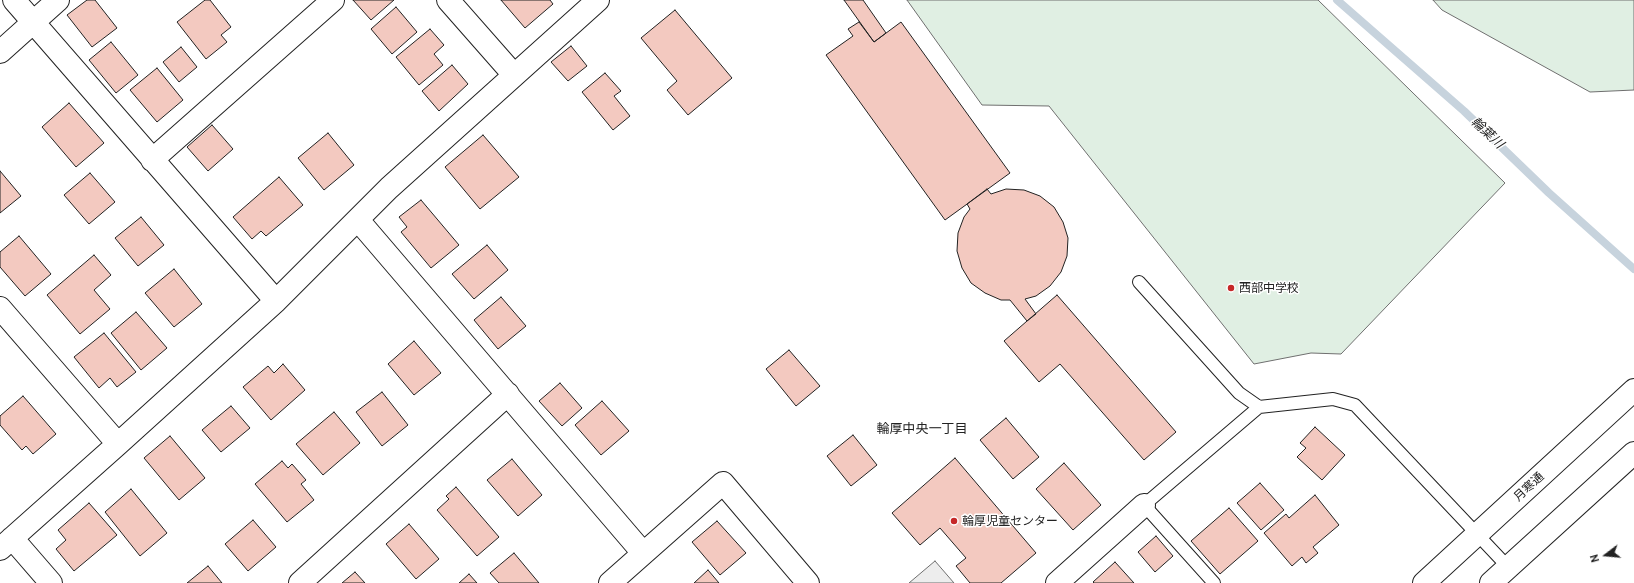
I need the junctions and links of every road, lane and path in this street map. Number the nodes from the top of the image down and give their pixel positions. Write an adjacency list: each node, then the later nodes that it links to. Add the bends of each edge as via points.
1 (14, 0): 6 (main road)
2 (58, 0): 6 (main road)
3 (333, 0): 9 (main road)
4 (448, 0): 8 (main road)
5 (598, 0): 8 (main road)
6 (33, 22): 7 (main road); 9 (main road)
7 (0, 52)
8 (514, 75): 10 (main road, via 389,188)
9 (152, 160): 12 (main road)
10 (358, 220): 12 (main road); 15 (main road)
11 (1139, 282): 16 (lane, via 1239,394)
12 (276, 301): 17 (main road)
13 (0, 308): 17 (main road)
14 (1634, 390): 20 (main road, 月寒通)
15 (508, 394): 22 (main road); 25 (main road)
16 (1259, 407): 19 (lane); 20 (lane, via 1333,399 1355,404)
17 (118, 444): 21 (main road)
18 (1634, 453): 23 (main road)
19 (1144, 505): 28 (main road); 29 (lane)
20 (1477, 534): 23 (lane); 30 (main road, 月寒通)
21 (6, 543): 24 (main road)
22 (643, 553): 26 (main road); 27 (main road, via 723,483)
23 (1509, 568): 31 (main road)
24 (51, 583)
25 (300, 583)
26 (610, 583)
27 (808, 583)
28 (1057, 583)
29 (1214, 583)
30 (1424, 583)
31 (1491, 583)

